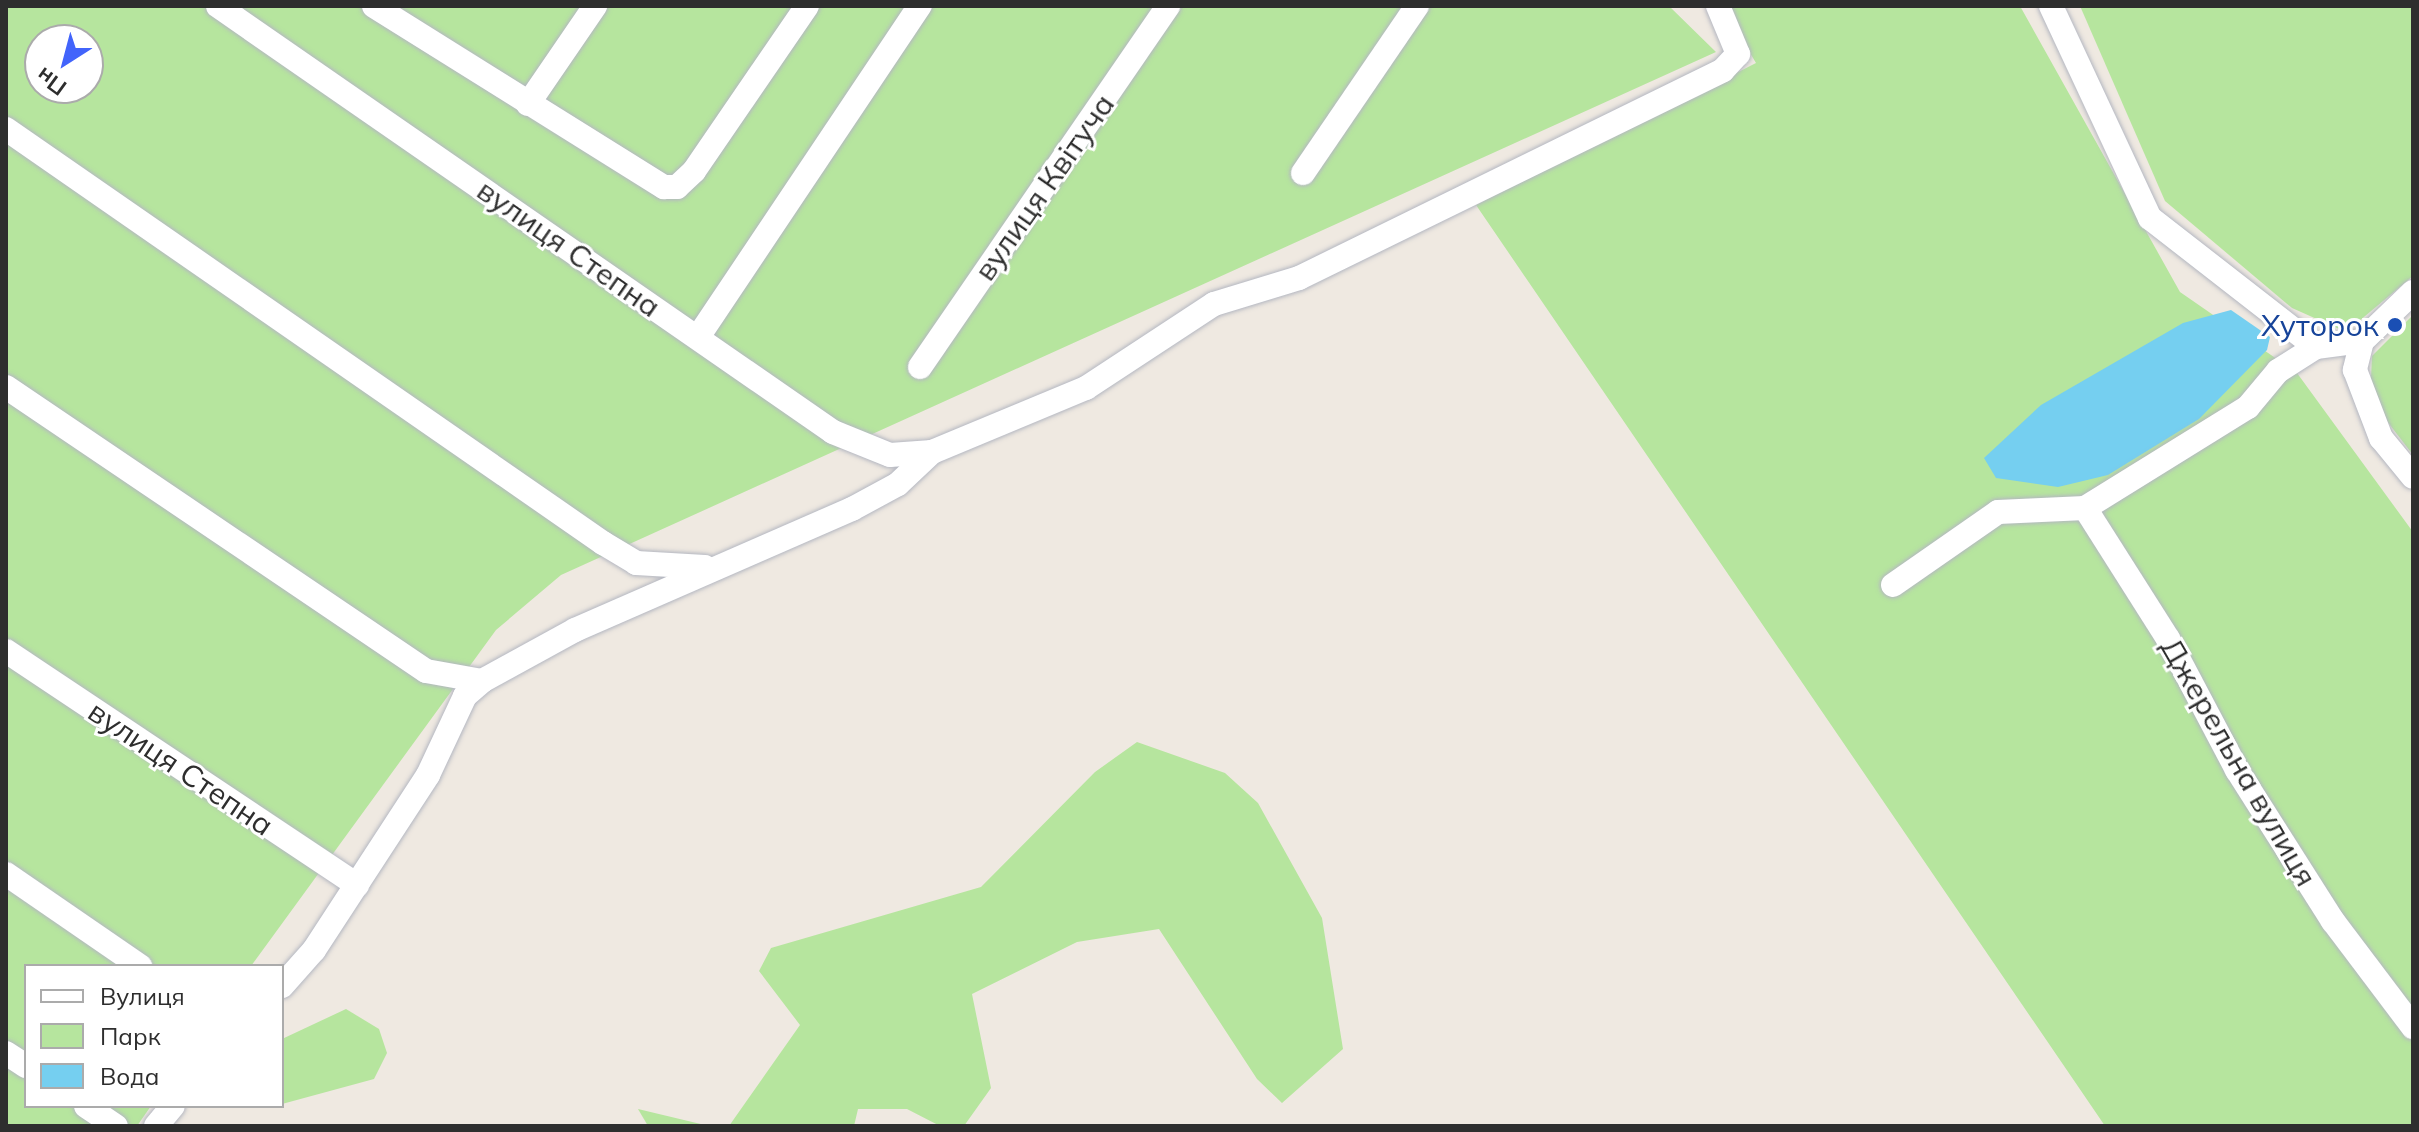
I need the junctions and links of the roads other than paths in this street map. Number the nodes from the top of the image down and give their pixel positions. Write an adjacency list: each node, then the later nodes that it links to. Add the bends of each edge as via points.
1 (218, 6): 14 (street, вулиця Степна)
2 (595, 6): 10 (street)
3 (807, 6): 10 (street, via 677,187 651,182)
4 (920, 6): 14 (street)
5 (1168, 6): 17 (street, вулиця Квітуча)
6 (1417, 6): 12 (street)
7 (1718, 6): 19 (street, via 1738,54 1723,70 1299,278 1214,304 1053,405)
8 (2051, 6): 16 (street, via 2150,218)
9 (379, 7): 10 (street)
10 (528, 104)
11 (6, 129): 22 (street, via 603,543 647,566)
12 (1303, 173)
13 (2413, 292): 15 (street)
14 (698, 337): 19 (street, вулиця Степна, via 857,445 890,455)
15 (2362, 341): 16 (street); 20 (street, via 2359,395)
16 (2316, 347): 21 (street, via 2278,371 2248,407)
17 (920, 367)
18 (6, 387): 25 (street, via 426,671)
19 (932, 452): 22 (street, via 898,484 852,509)
20 (2413, 477)
21 (2085, 508): 23 (street, via 1998,512); 30 (street, Джерельна вулиця, via 2168,639 2237,770 2333,921)
22 (715, 567): 25 (street)
23 (1893, 585)
24 (6, 651): 27 (street, вулиця Степна)
25 (482, 681): 27 (street, via 465,696 428,775)
26 (6, 874): 28 (street)
27 (357, 885): 29 (street)
28 (137, 964)
29 (284, 983)
30 (2407, 1019)
31 (6, 1053): 32 (street)
32 (24, 1065)
33 (89, 1108): 35 (street)
34 (171, 1108): 36 (street)
35 (116, 1126)
36 (156, 1126)

